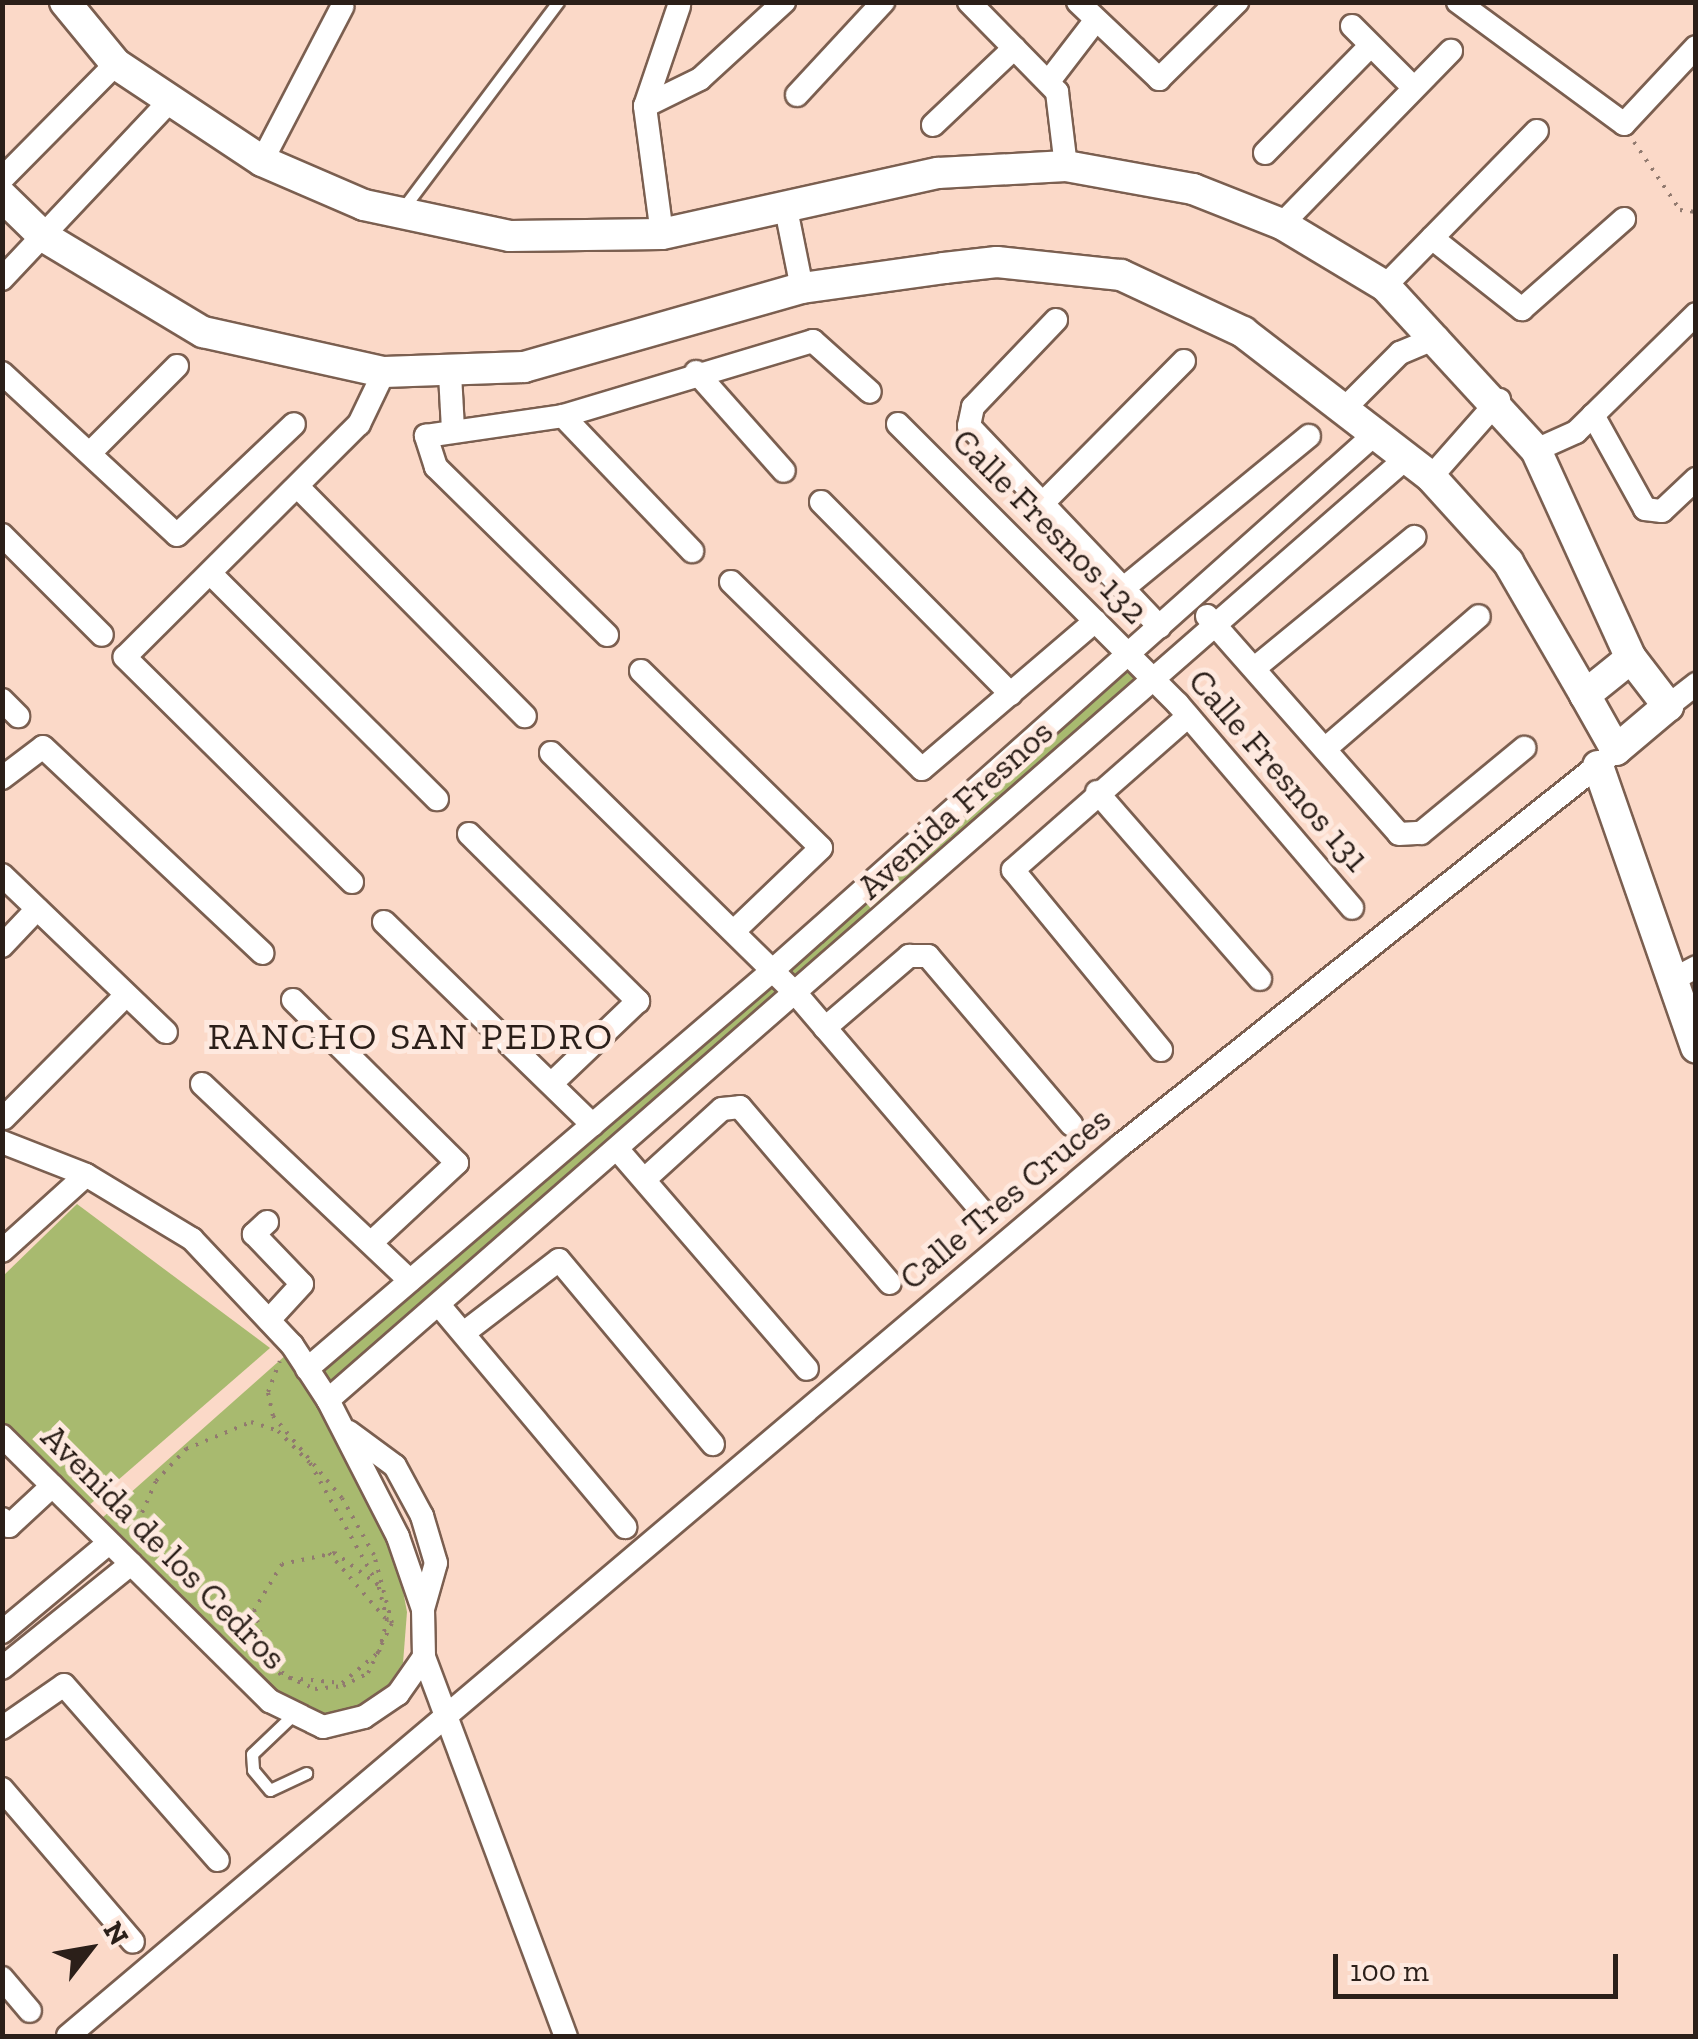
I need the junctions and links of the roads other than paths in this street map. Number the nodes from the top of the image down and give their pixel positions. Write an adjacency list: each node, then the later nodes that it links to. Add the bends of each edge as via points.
1 (64, 2): 17 (main road)
2 (558, 2): 31 (lane)
3 (784, 2): 22 (street, via 700,78)
4 (883, 2): 20 (street)
5 (969, 2): 15 (street)
6 (1078, 2): 11 (street)
7 (1237, 2): 11 (street, via 1160,79)
8 (1458, 2): 14 (street, via 1624,124)
9 (342, 6): 26 (street)
10 (679, 6): 22 (street)
11 (1095, 20): 18 (street)
12 (1352, 26): 13 (street)
13 (1370, 46): 19 (street); 25 (street)
14 (1696, 47)
15 (1014, 48): 18 (street); 23 (street)
16 (1451, 52): 19 (street)
17 (116, 64): 21 (main road); 28 (street)
18 (1048, 81): 27 (street, via 1064,107)
19 (1410, 86): 33 (street)
20 (798, 95)
21 (169, 102): 26 (main road); 35 (street)
22 (645, 106): 34 (street)
23 (933, 125)
24 (1536, 131): 36 (street)
25 (1265, 153)
26 (262, 161): 31 (main road)
27 (1066, 166): 30 (main road, via 938,172); 33 (main road, via 1192,189)
28 (2, 179)
29 (2, 196): 35 (main road)
30 (786, 209): 34 (main road); 39 (street)
31 (398, 214): 34 (main road, via 510,236)
32 (1624, 219): 36 (street, via 1522,309)
33 (1282, 224): 38 (main road)
34 (662, 234)
35 (43, 236): 37 (street); 45 (main road, via 203,332)
36 (1432, 238): 38 (street)
37 (2, 279)
38 (1385, 286): 42 (main road)
39 (802, 288): 48 (main road, via 524,367); 51 (main road, via 997,262 1121,275 1244,332)
40 (1696, 314): 52 (street)
41 (1056, 320): 67 (street, via 967,420)
42 (1438, 337): 50 (main road); 51 (street, via 1400,353)
43 (1184, 361): 67 (street)
44 (176, 366): 60 (street)
45 (384, 372): 48 (main road); 65 (street, via 360,424)
46 (696, 372): 49 (street, via 820,341); 53 (street); 62 (street)
47 (2, 373): 60 (street)
48 (450, 374): 56 (street)
49 (870, 392)
50 (1499, 400): 59 (main road); 63 (street)
51 (1345, 408): 57 (main road)
52 (1592, 415): 59 (street); 64 (street, via 1645,510 1662,511)
53 (564, 416): 56 (street); 70 (street)
54 (294, 424): 60 (street, via 177,534)
55 (898, 424): 76 (street, Calle Fresnos 132)
56 (452, 429): 80 (street, via 432,431 424,445)
57 (1375, 434): 61 (main road); 74 (street, Avenida Fresnos)
58 (1309, 436): 73 (street)
59 (1536, 450): 82 (main road)
60 (90, 453)
61 (1405, 459): 63 (main road); 77 (street, Avenida Fresnos)
62 (784, 471)
63 (1431, 477): 88 (main road, via 1508,562)
64 (1696, 479)
65 (299, 488): 71 (street); 90 (street)
66 (820, 502): 87 (street)
67 (1043, 503): 73 (street)
68 (2, 535): 79 (street)
69 (1414, 537): 83 (street)
70 (692, 551)
71 (211, 574): 98 (street); 101 (street, via 128,651 126,664)
72 (731, 582): 87 (street, via 912,766 935,764)
73 (1124, 586): 78 (street)
74 (1191, 599): 77 (street); 78 (street, Avenida Fresnos)
75 (1480, 616): 93 (street)
76 (1095, 621): 81 (street, Calle Fresnos 132); 87 (street)
77 (1215, 624): 83 (street); 85 (street, Avenida Fresnos)
78 (1160, 627): 81 (street, Avenida Fresnos)
79 (102, 635)
80 (607, 635)
81 (1129, 654): 85 (street, Calle Fresnos 132); 108 (street, Avenida Fresnos)
82 (1631, 658): 88 (main road); 89 (main road)
83 (1256, 667): 93 (street)
84 (641, 670): 105 (street, via 821,848)
85 (1153, 678): 91 (street, Calle Fresnos 131); 112 (street, Avenida Fresnos)
86 (1696, 684): 89 (street)
87 (1011, 694)
88 (1585, 695): 95 (main road)
89 (1668, 706): 95 (main road)
90 (525, 716)
91 (1188, 716): 97 (street); 102 (street, Calle Fresnos 131)
92 (1524, 748): 93 (street, via 1408,837)
93 (1325, 749)
94 (551, 754): 105 (street)
95 (1607, 758): 109 (main road); 151 (street, Calle Tres Cruces, via 1120,1145)
96 (2, 778): 107 (street, via 43,747)
97 (1097, 792): 110 (street); 117 (street, via 1012,870)
98 (437, 799)
99 (469, 834): 119 (street, via 638,1001)
100 (2, 875): 103 (street)
101 (352, 882)
102 (1352, 908)
103 (37, 909): 106 (street); 111 (street)
104 (384, 922): 119 (street)
105 (734, 930): 108 (street)
106 (2, 946)
107 (262, 952)
108 (774, 970): 112 (street); 122 (street, Avenida Fresnos)
109 (1684, 973): 116 (main road)
110 (1260, 979)
111 (126, 995): 115 (street); 120 (street)
112 (798, 996): 114 (street); 124 (street, Avenida Fresnos)
113 (293, 1000): 131 (street, via 457,1163)
114 (826, 1028): 121 (street, via 921,953); 129 (street)
115 (166, 1032)
116 (1696, 1047)
117 (1161, 1050)
118 (202, 1084): 131 (street)
119 (552, 1084): 122 (street)
120 (4, 1118)
121 (1071, 1124)
122 (593, 1125): 127 (street, Avenida Fresnos)
123 (2, 1142): 125 (street)
124 (618, 1150): 126 (street); 128 (street, Avenida Fresnos)
125 (86, 1175): 132 (street); 136 (street, via 192,1238)
126 (645, 1179): 134 (street, via 722,1108 740,1107); 138 (street)
127 (524, 1183): 128 (street); 133 (street, Avenida Fresnos)
128 (550, 1210): 135 (street, Avenida Fresnos)
129 (980, 1210)
130 (254, 1234): 136 (street, via 302,1284)
131 (371, 1243): 133 (street)
132 (2, 1251)
133 (410, 1281): 139 (street, Avenida Fresnos)
134 (890, 1284)
135 (439, 1305): 137 (street); 140 (street, Avenida Fresnos)
136 (270, 1320): 139 (street)
137 (465, 1332): 142 (street, via 559,1260); 145 (street)
138 (807, 1368)
139 (307, 1369): 140 (street)
140 (328, 1400): 149 (street, via 343,1428 395,1466 422,1516 436,1562 423,1609)
141 (2, 1436): 143 (street, Avenida de los Cedros)
142 (714, 1444)
143 (52, 1486): 144 (street, via 9,1526); 146 (street, Avenida de los Cedros)
144 (2, 1519)
145 (624, 1527)
146 (118, 1536): 147 (street, Avenida de los Cedros); 148 (street)
147 (144, 1559): 150 (street); 152 (street, Avenida de los Cedros, via 270,1702)
148 (2, 1632)
149 (424, 1657): 151 (street); 152 (street, Avenida de los Cedros, via 398,1694 364,1717 323,1726)
150 (2, 1668)
151 (446, 1708): 160 (street, Calle Tres Cruces); 161 (street)
152 (295, 1713): 154 (lane, via 252,1754 253,1770 270,1790)
153 (2, 1728): 156 (street, via 64,1685)
154 (306, 1773)
155 (2, 1789): 157 (street)
156 (218, 1860)
157 (133, 1942)
158 (2, 1978): 159 (street)
159 (30, 2011)
160 (68, 2036)
161 (566, 2036)

